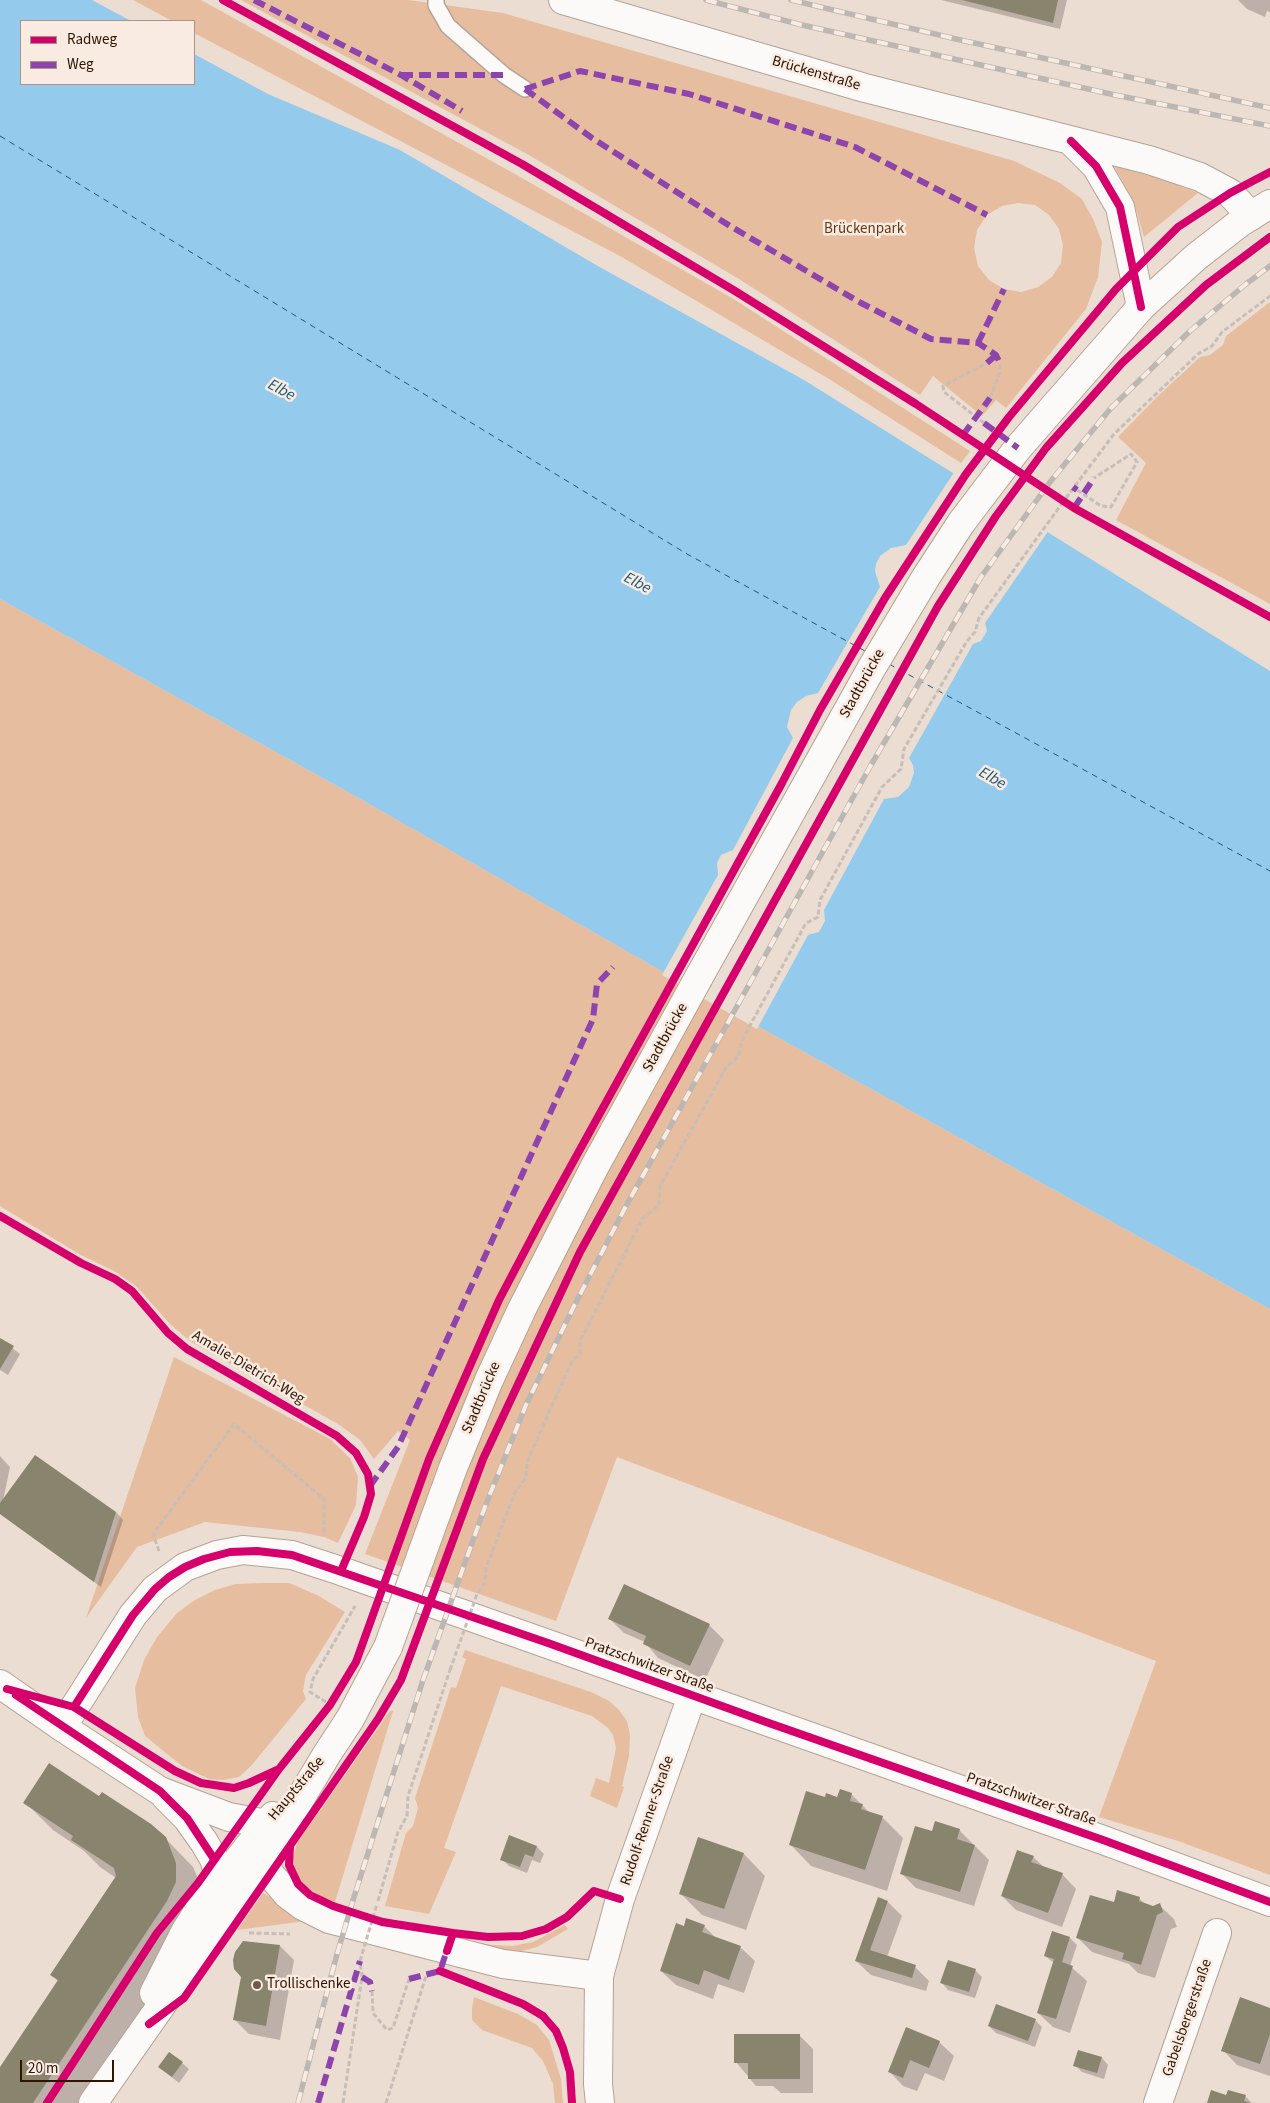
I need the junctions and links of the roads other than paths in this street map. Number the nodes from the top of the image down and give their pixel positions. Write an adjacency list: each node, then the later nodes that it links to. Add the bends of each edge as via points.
1 (436, 0): 3 (lane, via 448,26)
2 (563, 0): 4 (street, Brückenstraße, via 865,88)
3 (525, 89)
4 (1071, 140): 5 (street, Brückenstraße, via 1200,177); 6 (street, via 1096,166 1120,207)
5 (1260, 210): 6 (street, Stadtbrücke, via 1196,256)
6 (1141, 307): 10 (street, Stadtbrücke, bridge, via 1008,461 956,530 871,668 716,945 522,1309 453,1468 388,1648 350,1719)
7 (0, 1684): 9 (street)
8 (692, 1696): 9 (street, Pratzschwitzer Straße, via 292,1555 230,1552 185,1567 155,1589 133,1615); 15 (street, Pratzschwitzer Straße, via 1098,1838); 17 (street, Rudolf-Renner-Straße, via 620,1900)
9 (62, 1726): 11 (street)
10 (326, 1754): 12 (street, Hauptstraße); 13 (street, Hauptstraße)
11 (160, 1791): 12 (street, via 229,1818); 14 (street, via 187,1818 204,1842 214,1859)
12 (267, 1824): 14 (street, Hauptstraße)
13 (264, 1859): 17 (street, via 270,1874 286,1894 329,1920 503,1964); 18 (street, Hauptstraße)
14 (221, 1882): 18 (street, Hauptstraße, via 185,1932)
15 (1270, 1902)
16 (1217, 1933): 21 (street, Gabelsbergerstraße)
17 (599, 1976): 20 (street, Rudolf-Renner-Straße)
18 (110, 2079): 19 (street, Hauptstraße)
19 (93, 2103)
20 (600, 2103)
21 (1158, 2103)

